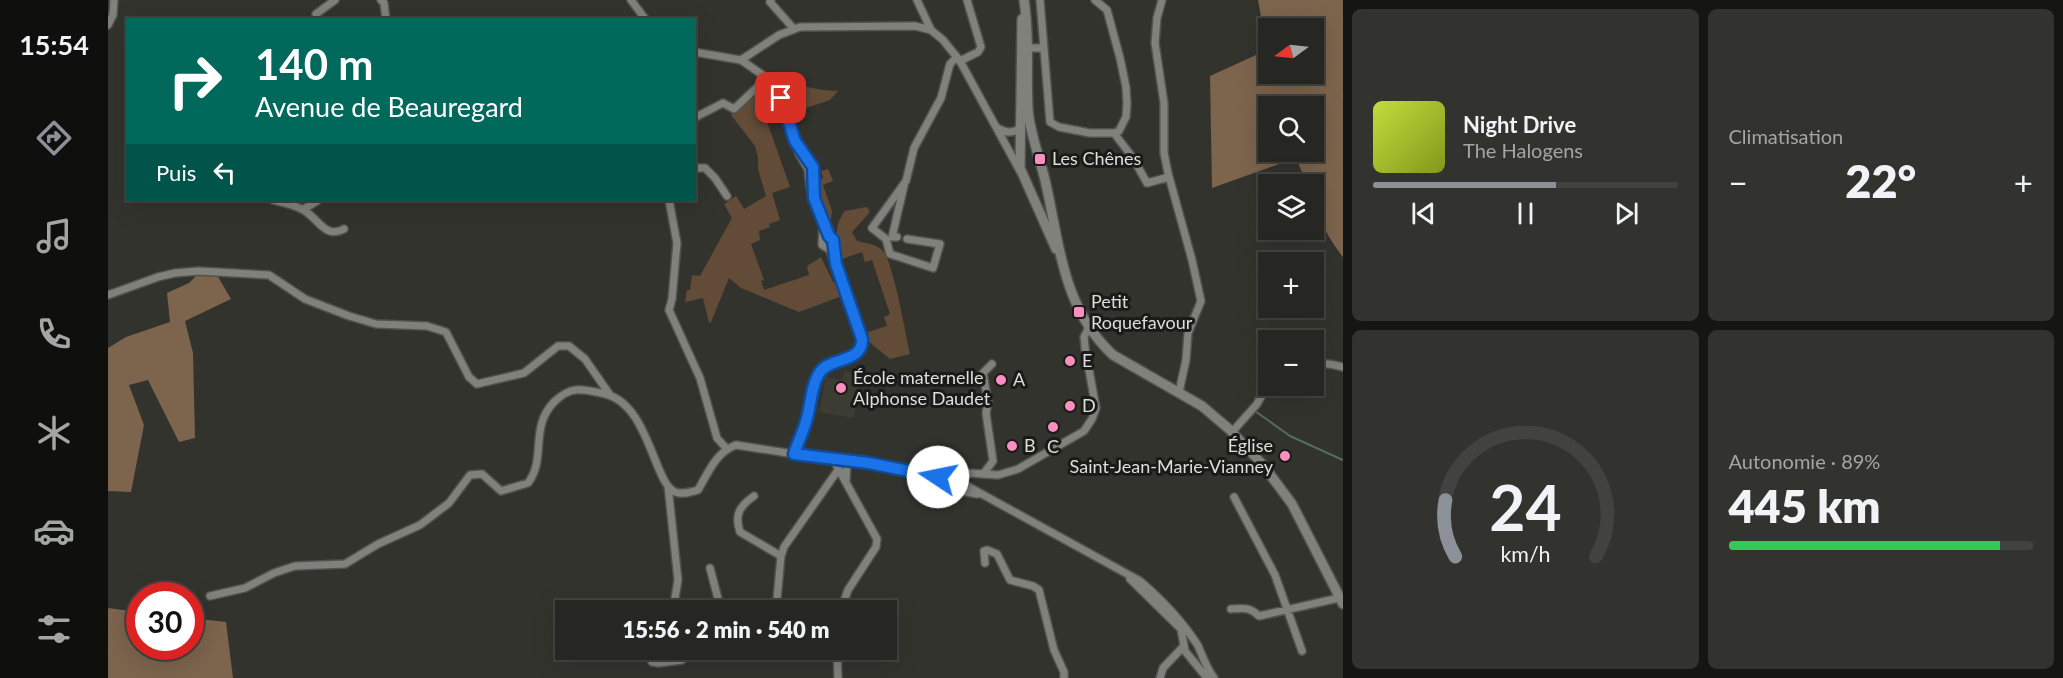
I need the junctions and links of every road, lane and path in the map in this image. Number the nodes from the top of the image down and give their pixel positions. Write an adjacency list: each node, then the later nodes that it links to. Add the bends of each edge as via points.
1 (114, 0): 15 (street)
2 (334, 0): 12 (street)
3 (381, 0): 13 (street)
4 (630, 0): 14 (street)
5 (917, 0): 17 (street)
6 (967, 0): 22 (street, via 981,47)
7 (1040, 0): 19 (street)
8 (1095, 0): 29 (street, via 1107,10 1126,87 1126,117)
9 (1162, 0): 35 (street, via 1155,44)
10 (771, 1): 16 (street)
11 (1024, 2): 18 (main road)
12 (316, 14)
13 (386, 18)
14 (644, 18)
15 (108, 25)
16 (794, 29): 17 (street, via 915,26); 21 (street)
17 (931, 30): 22 (street)
18 (1025, 48): 19 (street); 27 (main road); 31 (main road, via 1028,112)
19 (1044, 48): 29 (street, via 1050,122 1090,133)
20 (696, 52): 23 (street)
21 (748, 56): 23 (street); 24 (street)
22 (959, 59): 28 (street); 36 (street, via 950,64 941,98 914,148)
23 (741, 60): 24 (street)
24 (756, 70): 25 (street)
25 (767, 78): 26 (street, via 734,109 723,103); 45 (street, via 781,98 795,141 813,167 814,198)
26 (696, 117)
27 (1020, 128): 28 (street, via 1014,132); 30 (main road)
28 (995, 129): 30 (street); 34 (street)
29 (1114, 133): 35 (street, via 1147,183)
30 (1020, 140): 31 (main road); 32 (main road)
31 (1038, 149): 32 (main road, via 1031,147); 41 (main road)
32 (1020, 152): 34 (main road)
33 (696, 168): 37 (street, via 705,168)
34 (1023, 176): 43 (main road)
35 (1169, 177): 55 (street, via 1201,301 1188,333)
36 (906, 181): 46 (street, via 892,237); 47 (street, via 872,228 886,239 890,254 933,268 940,244)
37 (727, 196)
38 (276, 201): 42 (street)
39 (317, 201): 42 (street)
40 (669, 201): 59 (street, via 677,243 669,310 700,378 717,438)
41 (1052, 208): 43 (main road, via 1047,214); 49 (main road)
42 (304, 209): 44 (street, via 328,231 338,233)
43 (1038, 212): 49 (main road)
44 (344, 229)
45 (826, 236): 48 (street, via 832,238); 48 (street, via 822,245)
46 (897, 237)
47 (907, 239)
48 (831, 246): 60 (street, via 862,344 855,354 820,372)
49 (1062, 261): 51 (main road, via 1072,298)
50 (108, 295): 56 (street, via 175,273 268,275 305,299 349,316 376,324 427,326 446,332 469,377 477,384 525,373 552,349 569,346 585,359)
51 (1089, 327): 55 (main road, via 1113,355); 65 (street, via 1084,337 1096,408 1084,431 1018,469 998,475)
52 (1324, 363): 54 (street)
53 (992, 364): 65 (street, via 983,373 993,461)
54 (1343, 367)
55 (1179, 392): 58 (main road)
56 (610, 395): 68 (street, via 637,421); 75 (street, via 579,388 565,392 552,404 542,418 536,466 528,483 501,491 482,474 470,476 449,503 420,525 345,564 294,566 245,588)
57 (1261, 396): 58 (street)
58 (1232, 432): 80 (main road, via 1283,489)
59 (726, 448): 60 (street, via 743,445); 68 (street, via 698,490 680,493)
60 (794, 454): 61 (street)
61 (833, 459): 62 (street); 63 (street)
62 (847, 461): 64 (street); 66 (street)
63 (838, 470): 66 (street); 72 (street)
64 (912, 472): 67 (street, via 938,477 952,475); 69 (street, via 950,490)
65 (984, 473): 67 (street, via 968,473)
66 (846, 481): 79 (street, via 877,543)
67 (960, 482): 69 (street)
68 (668, 486): 76 (street, via 678,580)
69 (984, 495): 83 (street, via 1140,581 1183,624)
70 (754, 496): 72 (street, via 739,510 740,532)
71 (1234, 497): 82 (street, via 1272,567)
72 (781, 556): 78 (street)
73 (985, 562): 92 (street, via 984,551 997,554 1010,580 1039,591)
74 (710, 568): 77 (street)
75 (210, 596)
76 (675, 600)
77 (718, 600)
78 (777, 600)
79 (844, 600)
80 (1341, 601): 82 (street)
81 (1231, 609): 82 (street, via 1252,609 1259,616)
82 (1287, 610): 84 (street)
83 (1186, 641): 85 (street, via 1198,647); 86 (street); 90 (street)
84 (1302, 651)
85 (1201, 656): 86 (street); 95 (street)
86 (1190, 658): 90 (street); 94 (street)
87 (651, 660): 88 (street)
88 (682, 660)
89 (837, 660): 91 (street)
90 (1169, 661): 93 (street)
91 (838, 678)
92 (1064, 678)
93 (1160, 678)
94 (1207, 678)
95 (1214, 678)

